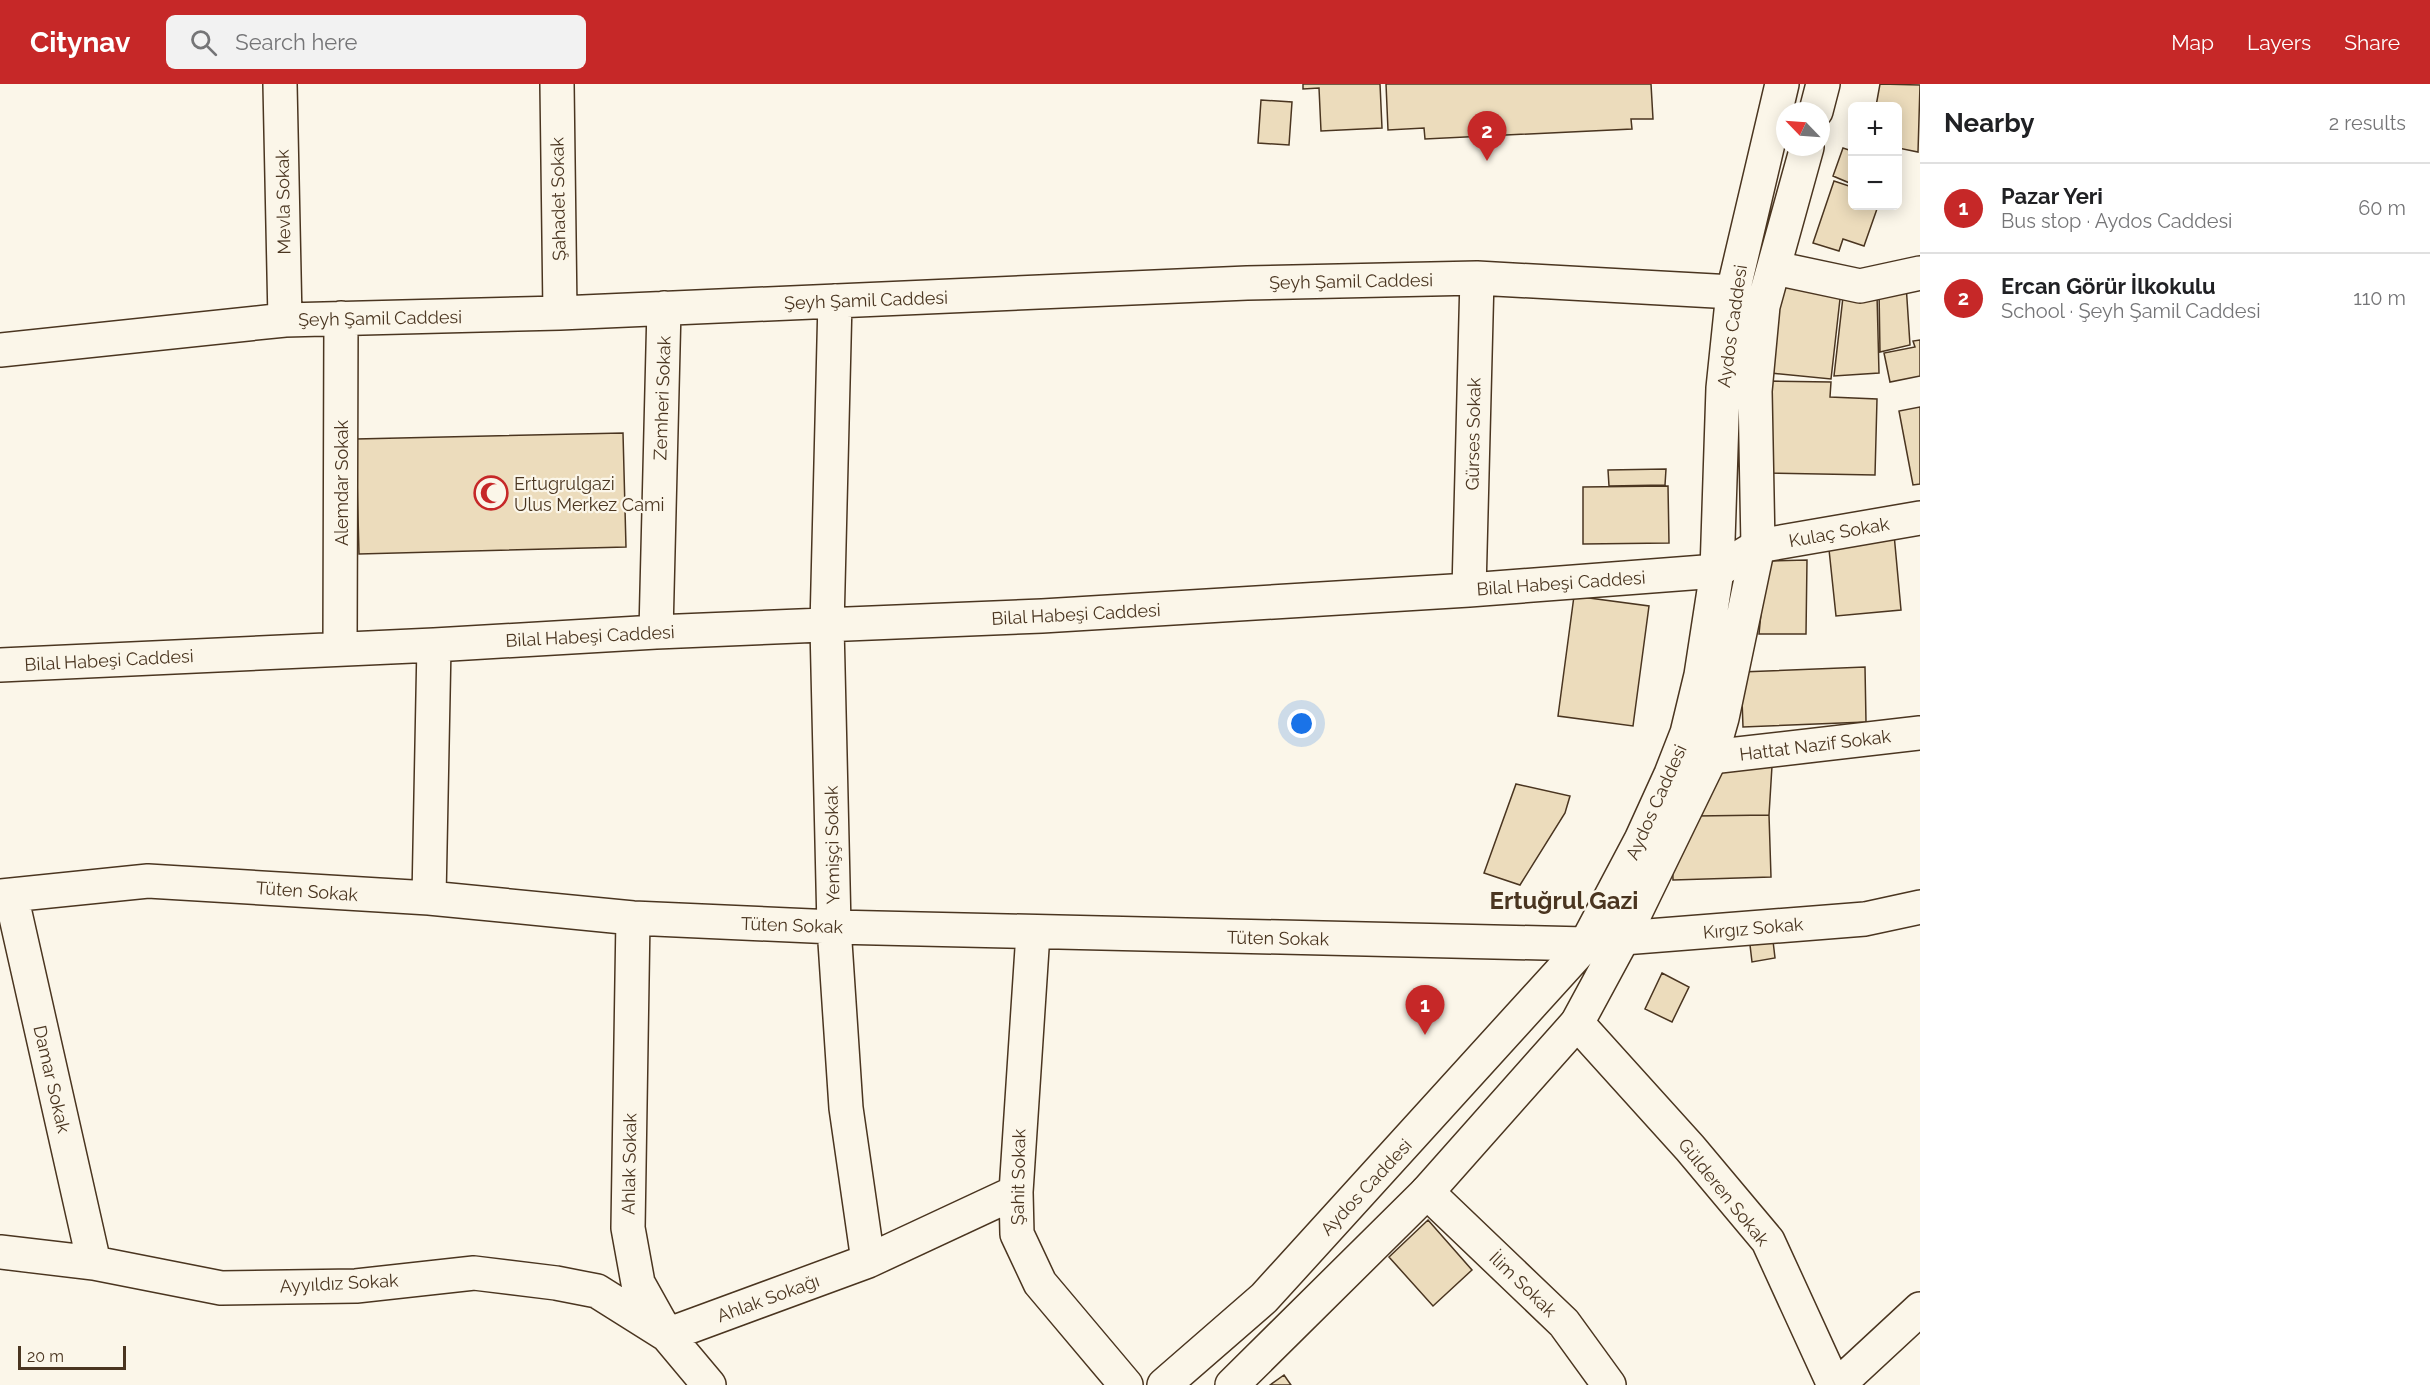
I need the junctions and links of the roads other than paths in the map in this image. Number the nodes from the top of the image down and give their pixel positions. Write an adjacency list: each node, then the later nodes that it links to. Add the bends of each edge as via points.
1 (280, 84): 15 (street, Mevla Sokak)
2 (557, 84): 13 (street, Şahadet Sokak)
3 (1782, 84): 10 (street, Aydos Caddesi)
4 (1823, 84): 5 (street)
5 (1818, 102)
6 (1805, 156): 7 (street, Aydos Caddesi)
7 (1775, 268): 8 (street, via 1860,286); 18 (street, Aydos Caddesi, via 1763,306 1755,391)
8 (1920, 273)
9 (1477, 278): 10 (street, Şeyh Şamil Caddesi); 11 (street, Şeyh Şamil Caddesi); 20 (street, Gürses Sokak)
10 (1733, 292): 19 (street, Aydos Caddesi, via 1723,388)
11 (835, 301): 12 (street, Şeyh Şamil Caddesi); 21 (street, Yemişçi Sokak)
12 (664, 308): 13 (street, Şeyh Şamil Caddesi); 22 (street, Zemheri Sokak)
13 (560, 314): 14 (street, Şeyh Şamil Caddesi)
14 (341, 318): 15 (street, Şeyh Şamil Caddesi); 24 (street, Alemdar Sokak)
15 (285, 320): 16 (street, Şeyh Şamil Caddesi)
16 (0, 350)
17 (1920, 518): 18 (street, Kulaç Sokak)
18 (1758, 546): 19 (street); 27 (street, Aydos Caddesi)
19 (1717, 571): 20 (street, Bilal Habeşi Caddesi); 35 (street, Aydos Caddesi, via 1701,675 1687,733 1641,840)
20 (1470, 590): 21 (street, Bilal Habeşi Caddesi)
21 (827, 626): 22 (street, Bilal Habeşi Caddesi); 32 (street, Yemişçi Sokak)
22 (656, 632): 23 (street, Bilal Habeşi Caddesi)
23 (434, 645): 24 (street, Bilal Habeşi Caddesi); 29 (street)
24 (340, 648): 25 (street, Bilal Habeşi Caddesi)
25 (0, 665)
26 (1920, 733): 27 (street, Hattat Nazif Sokak)
27 (1711, 757): 34 (street, Aydos Caddesi)
28 (5, 895): 29 (street, Tüten Sokak, via 148,881); 41 (street, Damar Sokak)
29 (429, 898): 31 (street, Tüten Sokak)
30 (1920, 907): 34 (street, Kırgız Sokak, via 1865,919)
31 (633, 918): 32 (street, Tüten Sokak); 43 (street, Ahlak Sokak, via 628,1228 638,1283)
32 (834, 927): 33 (street, Tüten Sokak); 40 (street, Yemişçi Sokak, via 846,1108)
33 (1033, 933): 35 (street, Tüten Sokak); 37 (street, Şahit Sokak)
34 (1623, 938): 35 (street, Kırgız Sokak); 36 (street, Aydos Caddesi)
35 (1586, 944): 46 (street, Aydos Caddesi, via 1264,1298)
36 (1577, 1023): 38 (street, Aydos Caddesi); 49 (street, Gülderen Sokak, via 1768,1241)
37 (1016, 1192): 40 (street); 45 (street, Şahit Sokak, via 1017,1234 1040,1283)
38 (1427, 1192): 47 (street, Aydos Caddesi); 48 (street, İlim Sokak, via 1564,1323)
39 (0, 1252): 41 (street, Ayyıldız Sokak)
40 (868, 1261): 43 (street, Ahlak Sokağı)
41 (94, 1263): 43 (street, Ayyıldız Sokak, via 221,1288 356,1286 474,1273 544,1281 597,1291)
42 (1920, 1309): 49 (street)
43 (667, 1335): 44 (street, Ahlak Sokak)
44 (709, 1385)
45 (1126, 1385)
46 (1164, 1385)
47 (1232, 1385)
48 (1609, 1385)
49 (1836, 1385)

